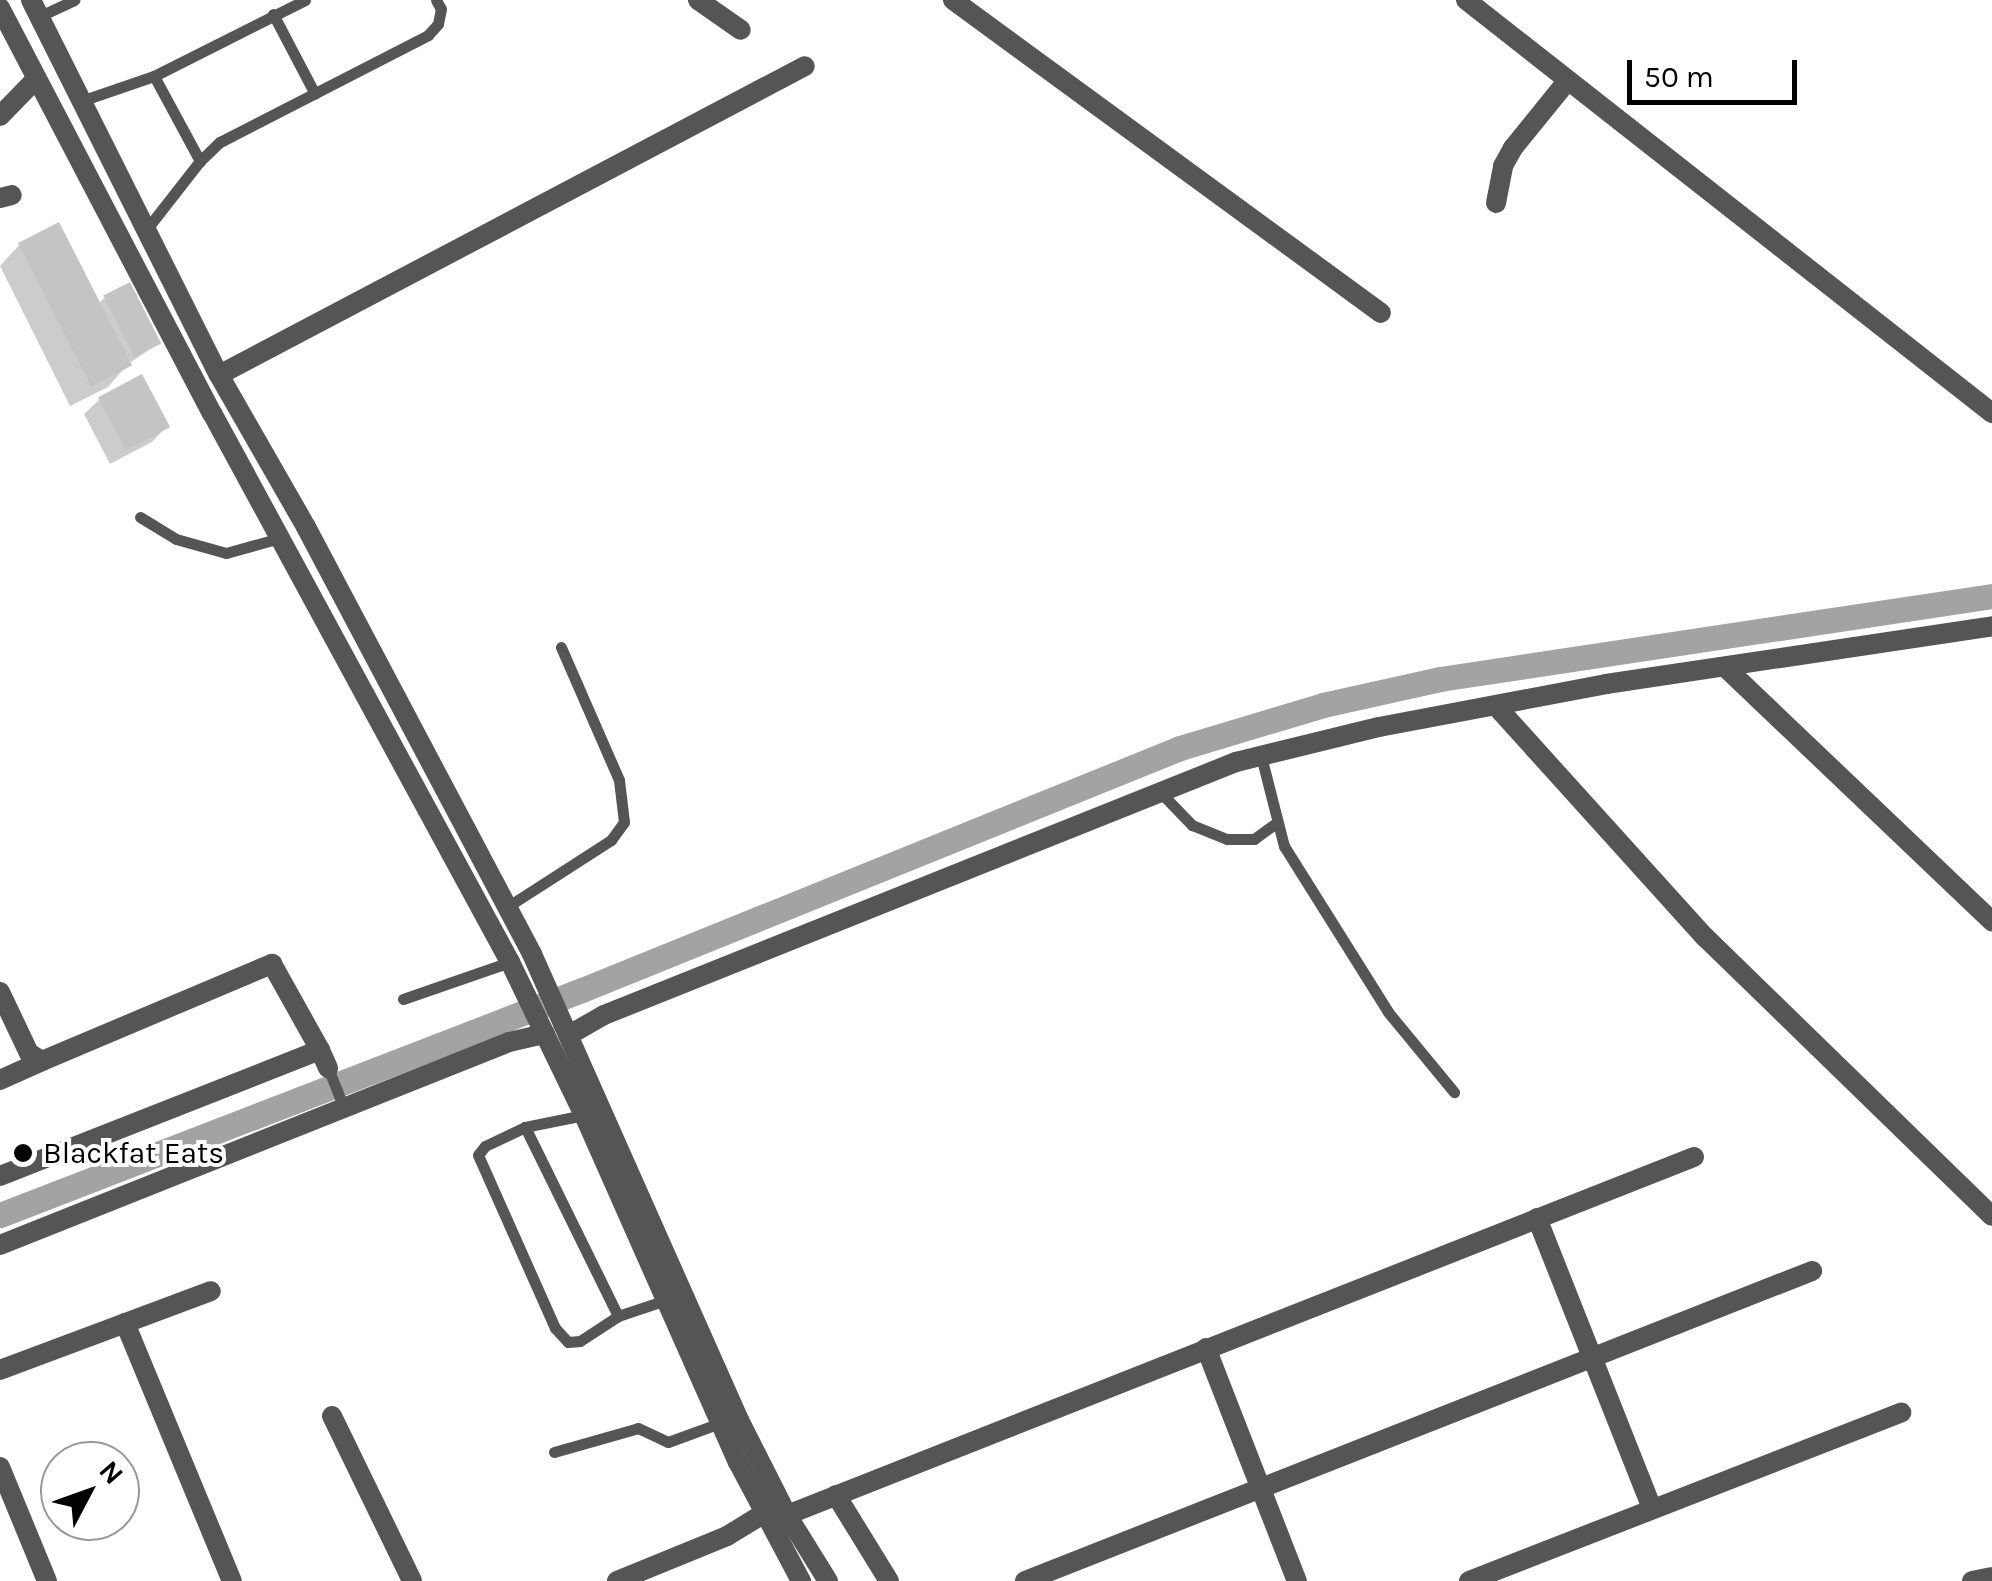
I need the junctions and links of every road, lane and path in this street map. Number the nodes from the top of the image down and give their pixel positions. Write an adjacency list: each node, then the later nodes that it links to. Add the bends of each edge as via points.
1 (74, 0): 8 (lane)
2 (305, 0): 9 (lane)
3 (436, 0): 15 (lane, via 438,24 428,35)
4 (698, 0): 10 (street)
5 (952, 0): 22 (street)
6 (1466, 0): 13 (street)
7 (0, 8): 14 (street)
8 (36, 8): 17 (street)
9 (273, 14): 12 (lane); 15 (lane)
10 (741, 30)
11 (805, 66): 23 (street)
12 (154, 76): 17 (lane); 19 (lane)
13 (1568, 80): 20 (street, via 1513,148); 24 (street)
14 (31, 83): 16 (street); 18 (street); 26 (street)
15 (315, 94): 19 (lane, via 220,142)
16 (0, 99)
17 (81, 101): 21 (street)
18 (0, 116)
19 (200, 160): 21 (lane)
20 (1496, 203)
21 (146, 230): 23 (street)
22 (1381, 313)
23 (219, 375): 34 (street)
24 (1992, 412)
25 (140, 517): 26 (lane, via 176,539 226,553)
26 (280, 538): 36 (street)
27 (1992, 626): 29 (street)
28 (561, 647): 34 (lane, via 619,780 624,822 611,840)
29 (1725, 667): 30 (street); 35 (street)
30 (1496, 706): 31 (street); 50 (street, via 1704,938)
31 (1261, 756): 32 (street); 33 (lane)
32 (1160, 793): 33 (lane, via 1192,824 1227,839 1254,839); 40 (street, via 658,993)
33 (1277, 822): 44 (lane, via 1284,846 1388,1012)
34 (508, 907): 40 (street)
35 (1992, 921)
36 (510, 962): 38 (lane); 39 (street)
37 (0, 992): 42 (street, via 29,1053)
38 (403, 999)
39 (544, 1030): 40 (street); 45 (street); 46 (street)
40 (569, 1035): 70 (street)
41 (324, 1059): 42 (street, via 272,964); 45 (lane); 49 (street)
42 (42, 1061): 43 (street)
43 (0, 1080)
44 (1454, 1092)
45 (342, 1104): 52 (street)
46 (584, 1115): 47 (lane); 55 (street)
47 (525, 1127): 56 (lane); 56 (lane, via 478,1155 556,1328 568,1342 580,1341)
48 (1694, 1156): 51 (street)
49 (0, 1176)
50 (1992, 1216)
51 (1537, 1218): 58 (street); 59 (street)
52 (0, 1246)
53 (1812, 1271): 59 (street)
54 (210, 1291): 57 (street)
55 (666, 1300): 56 (lane); 63 (street)
56 (618, 1316)
57 (124, 1323): 60 (street); 73 (street)
58 (1206, 1348): 66 (street); 67 (street)
59 (1592, 1358): 66 (street); 68 (street)
60 (0, 1370)
61 (1901, 1413): 68 (street)
62 (332, 1416): 74 (street)
63 (720, 1423): 64 (lane, via 668,1442 638,1428); 69 (street)
64 (554, 1452)
65 (0, 1469): 72 (street)
66 (1260, 1489): 79 (street); 80 (street)
67 (836, 1495): 70 (street); 78 (street)
68 (1652, 1508): 81 (street)
69 (763, 1514): 75 (street); 76 (street)
70 (787, 1515): 77 (street)
71 (1992, 1576): 82 (street)
72 (47, 1581)
73 (232, 1581)
74 (412, 1581)
75 (617, 1581)
76 (802, 1581)
77 (828, 1581)
78 (889, 1581)
79 (1025, 1581)
80 (1298, 1581)
81 (1469, 1581)
82 (1972, 1581)

